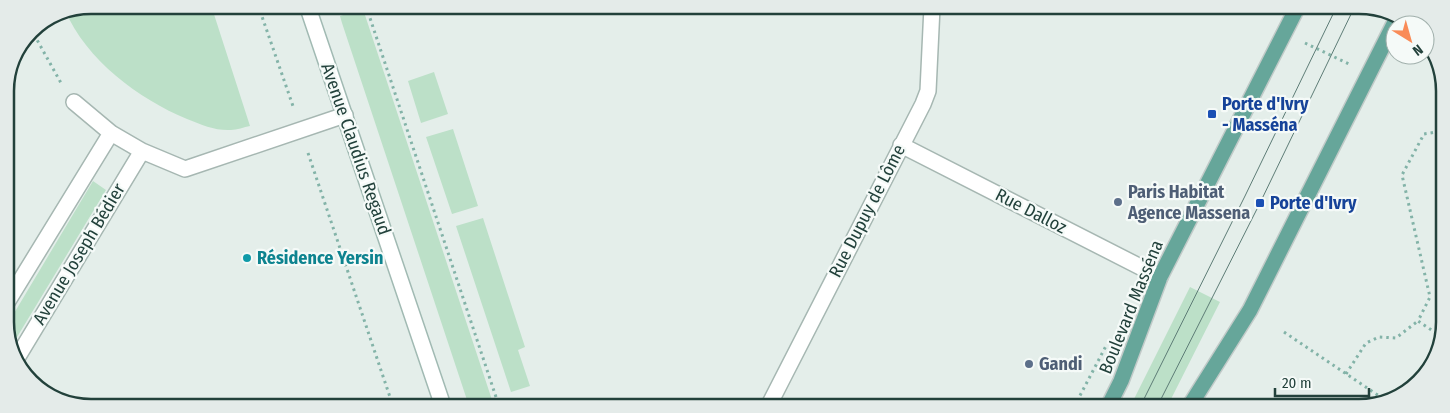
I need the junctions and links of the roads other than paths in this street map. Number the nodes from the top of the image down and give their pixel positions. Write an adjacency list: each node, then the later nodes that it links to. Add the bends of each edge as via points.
1 (310, 14): 6 (street, Avenue Claudius Regaud)
2 (932, 14): 8 (street, Rue Dupuy de Lôme, via 928,91)
3 (1294, 14): 10 (main road, Boulevard Masséna)
4 (1385, 41): 16 (main road, via 1250,310)
5 (74, 102): 7 (street)
6 (345, 115): 9 (street, via 185,169); 13 (street, Avenue Claudius Regaud)
7 (110, 133): 9 (street); 11 (street, Avenue Joseph Bédier)
8 (901, 145): 10 (street, Rue Dalloz); 14 (street, Rue Dupuy de Lôme)
9 (142, 151): 12 (street, Avenue Joseph Bédier)
10 (1160, 277): 15 (main road, Boulevard Masséna)
11 (14, 291)
12 (20, 352)
13 (441, 399)
14 (775, 399)
15 (1112, 399)
16 (1196, 399)

